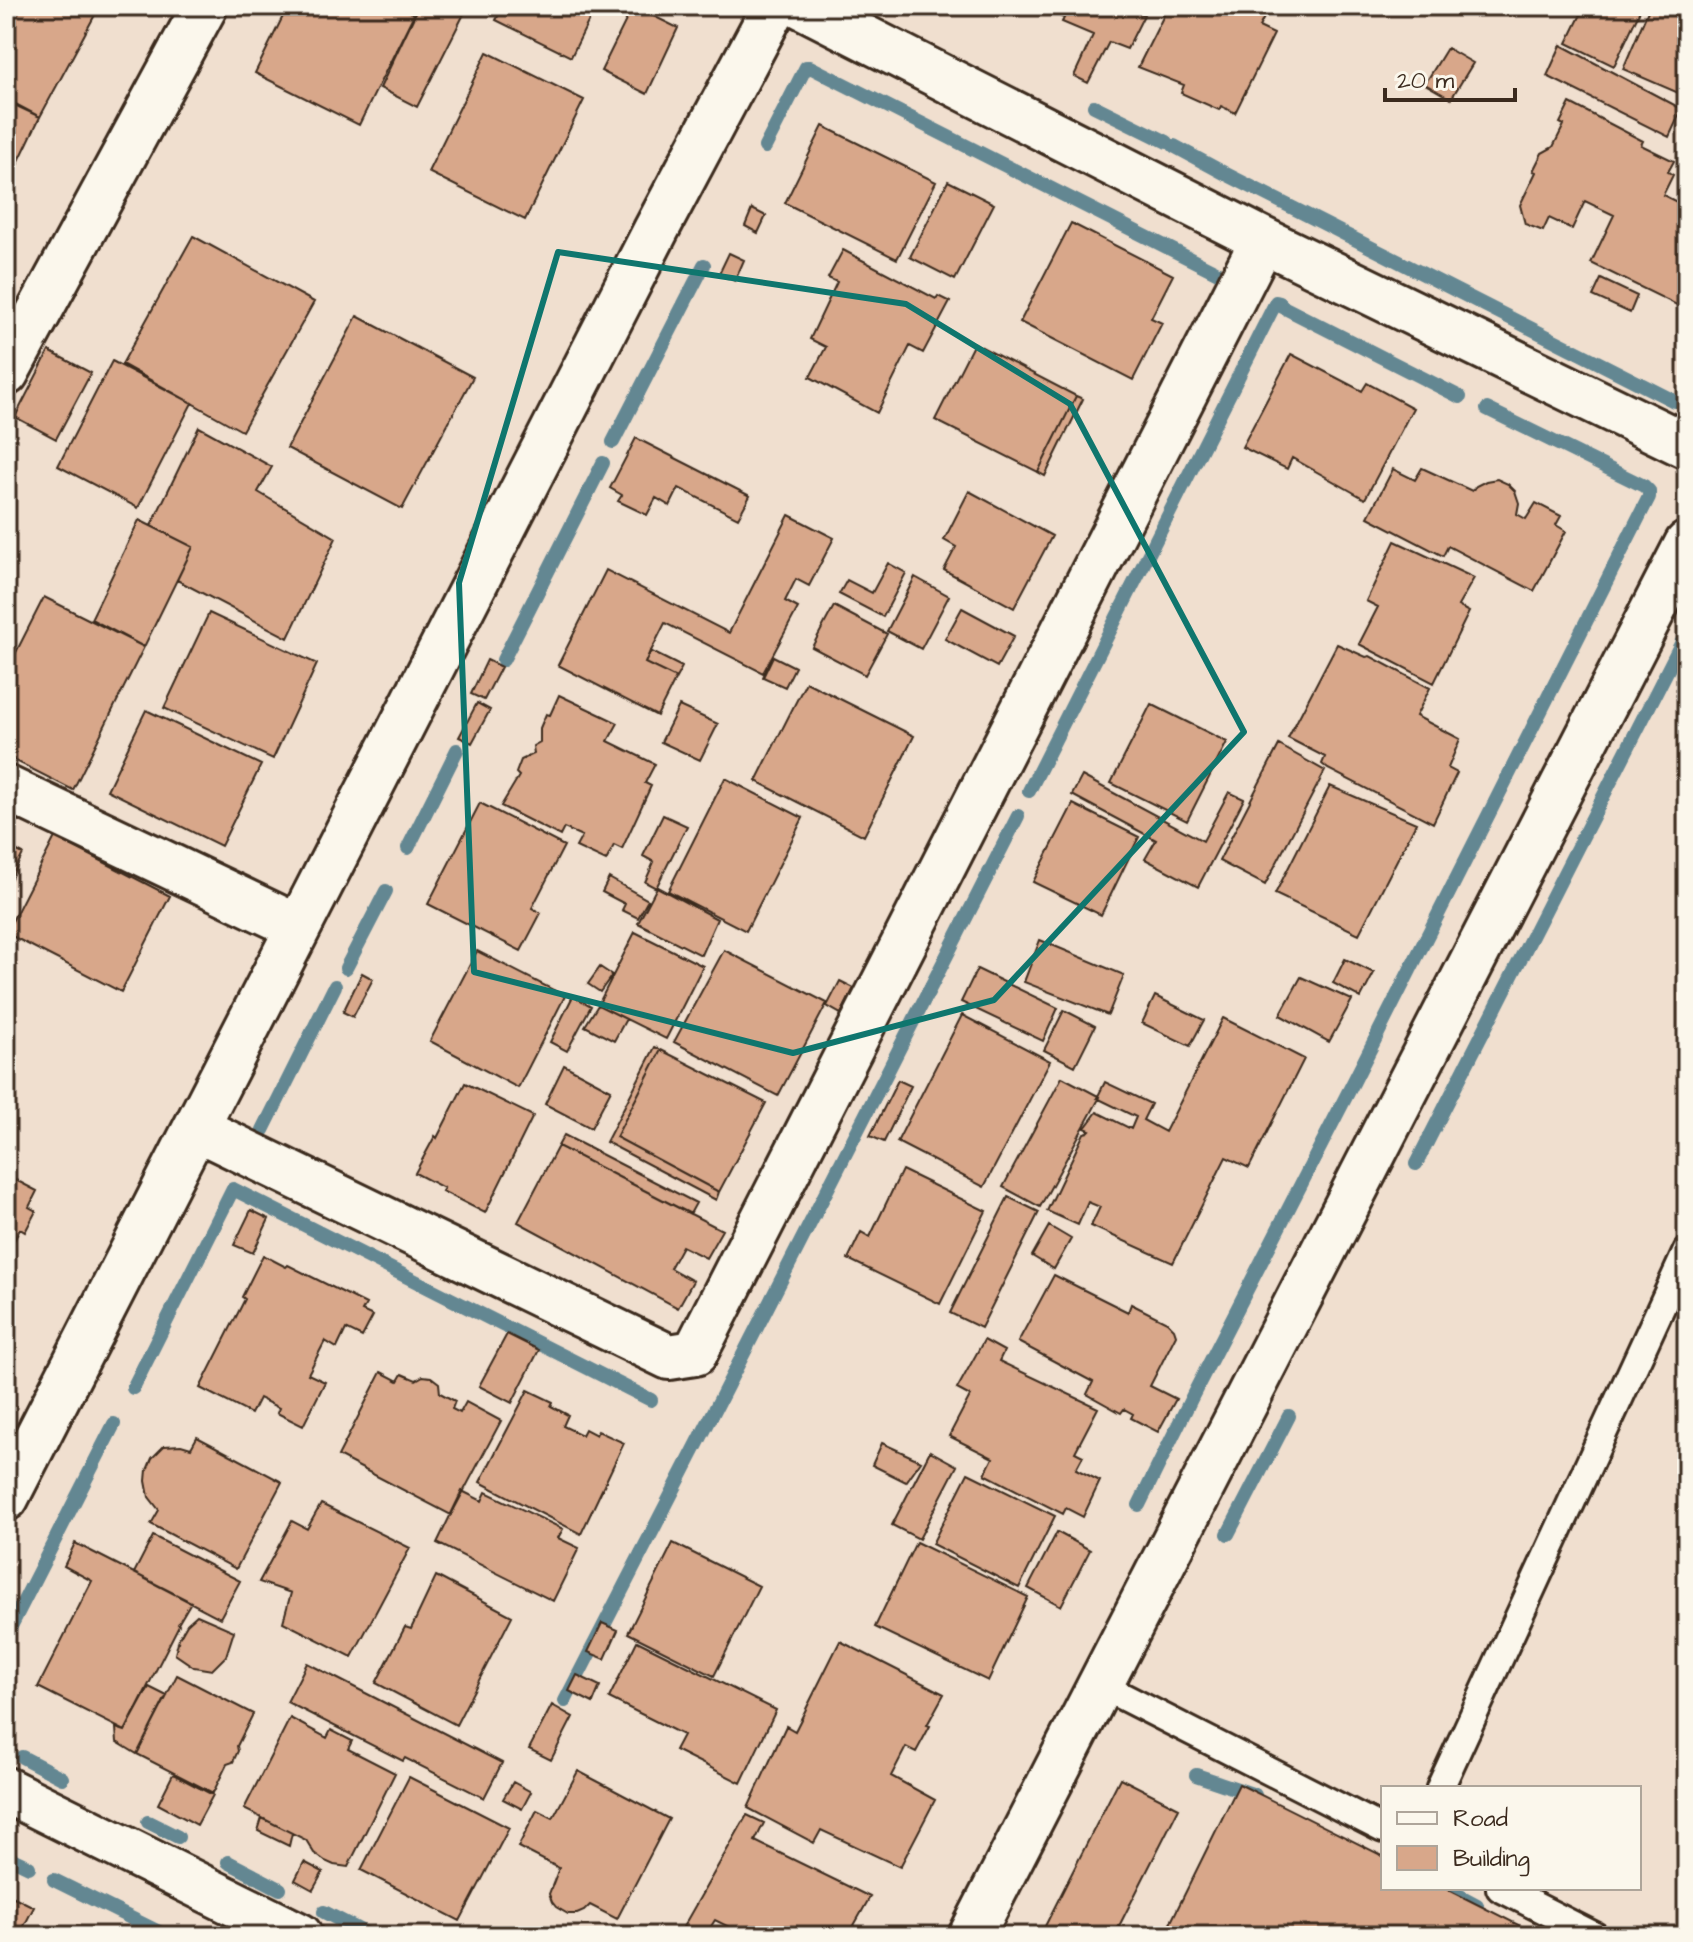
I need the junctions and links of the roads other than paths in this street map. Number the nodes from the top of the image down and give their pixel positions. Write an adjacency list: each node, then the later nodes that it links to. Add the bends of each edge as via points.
1 (205, 6): 5 (street)
2 (775, 6): 9 (street)
3 (802, 6): 4 (street)
4 (1263, 240): 6 (street); 10 (street, via 695,1353 669,1357)
5 (6, 373)
6 (1687, 446)
7 (1687, 544): 13 (street)
8 (6, 788): 9 (street)
9 (298, 927): 10 (street)
10 (196, 1128): 12 (street)
11 (1687, 1251): 14 (lane)
12 (6, 1498)
13 (1100, 1685): 16 (lane); 19 (street)
14 (1441, 1786)
15 (6, 1790): 18 (street)
16 (1381, 1828)
17 (1504, 1890): 20 (lane)
18 (300, 1936)
19 (971, 1936)
20 (1595, 1936)

